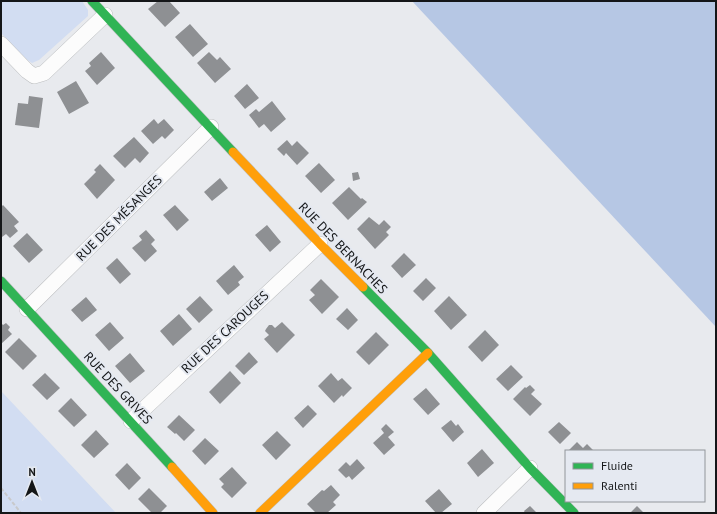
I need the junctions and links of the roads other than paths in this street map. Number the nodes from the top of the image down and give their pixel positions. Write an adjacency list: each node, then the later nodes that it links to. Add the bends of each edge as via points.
1 (92, 1): 2 (street, RUE DES BERNACHES)
2 (105, 15): 3 (street, via 44,72 34,76); 4 (street, RUE DES BERNACHES)
3 (1, 44)
4 (211, 127): 5 (street, RUE DES BERNACHES); 7 (street, RUE DES MÉSANGES)
5 (320, 244): 8 (street, RUE DES BERNACHES); 9 (street, RUE DES CAROUGES)
6 (1, 281): 7 (street, RUE DES GRIVES)
7 (27, 309): 9 (street, RUE DES GRIVES)
8 (428, 353): 10 (street, RUE DES BERNACHES); 12 (street)
9 (131, 421): 11 (street, RUE DES GRIVES)
10 (530, 468): 13 (street); 14 (street, RUE DES BERNACHES)
11 (213, 513)
12 (260, 513)
13 (484, 513)
14 (574, 513)

